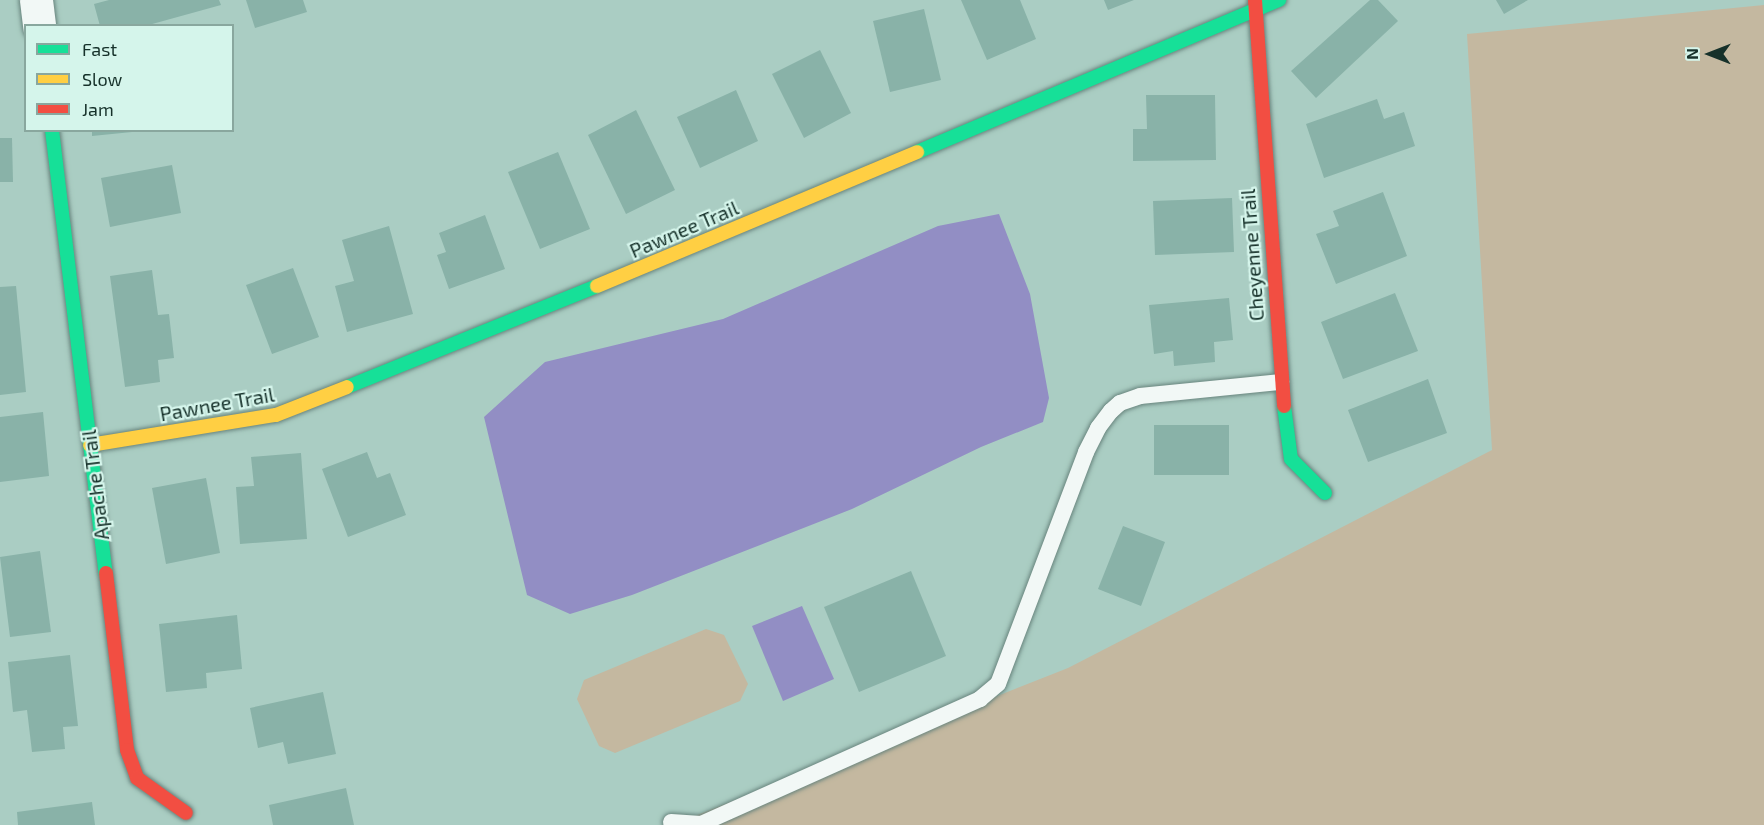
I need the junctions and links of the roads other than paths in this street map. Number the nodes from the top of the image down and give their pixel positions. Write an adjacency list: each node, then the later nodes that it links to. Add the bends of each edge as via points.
1 (36, 0): 4 (street)
2 (1279, 0): 3 (street, Pawnee Trail)
3 (1255, 5): 6 (street, Cheyenne Trail); 7 (street, Pawnee Trail, via 541,310 276,415)
4 (39, 24)
5 (52, 132): 7 (street, Apache Trail)
6 (1281, 382): 8 (street, Cheyenne Trail, via 1291,459); 10 (lane, via 1140,396 1111,411 1086,452 998,684 980,699 700,824)
7 (90, 445): 9 (street, Apache Trail, via 127,750 137,778)
8 (1325, 493)
9 (186, 813)
10 (671, 822)

